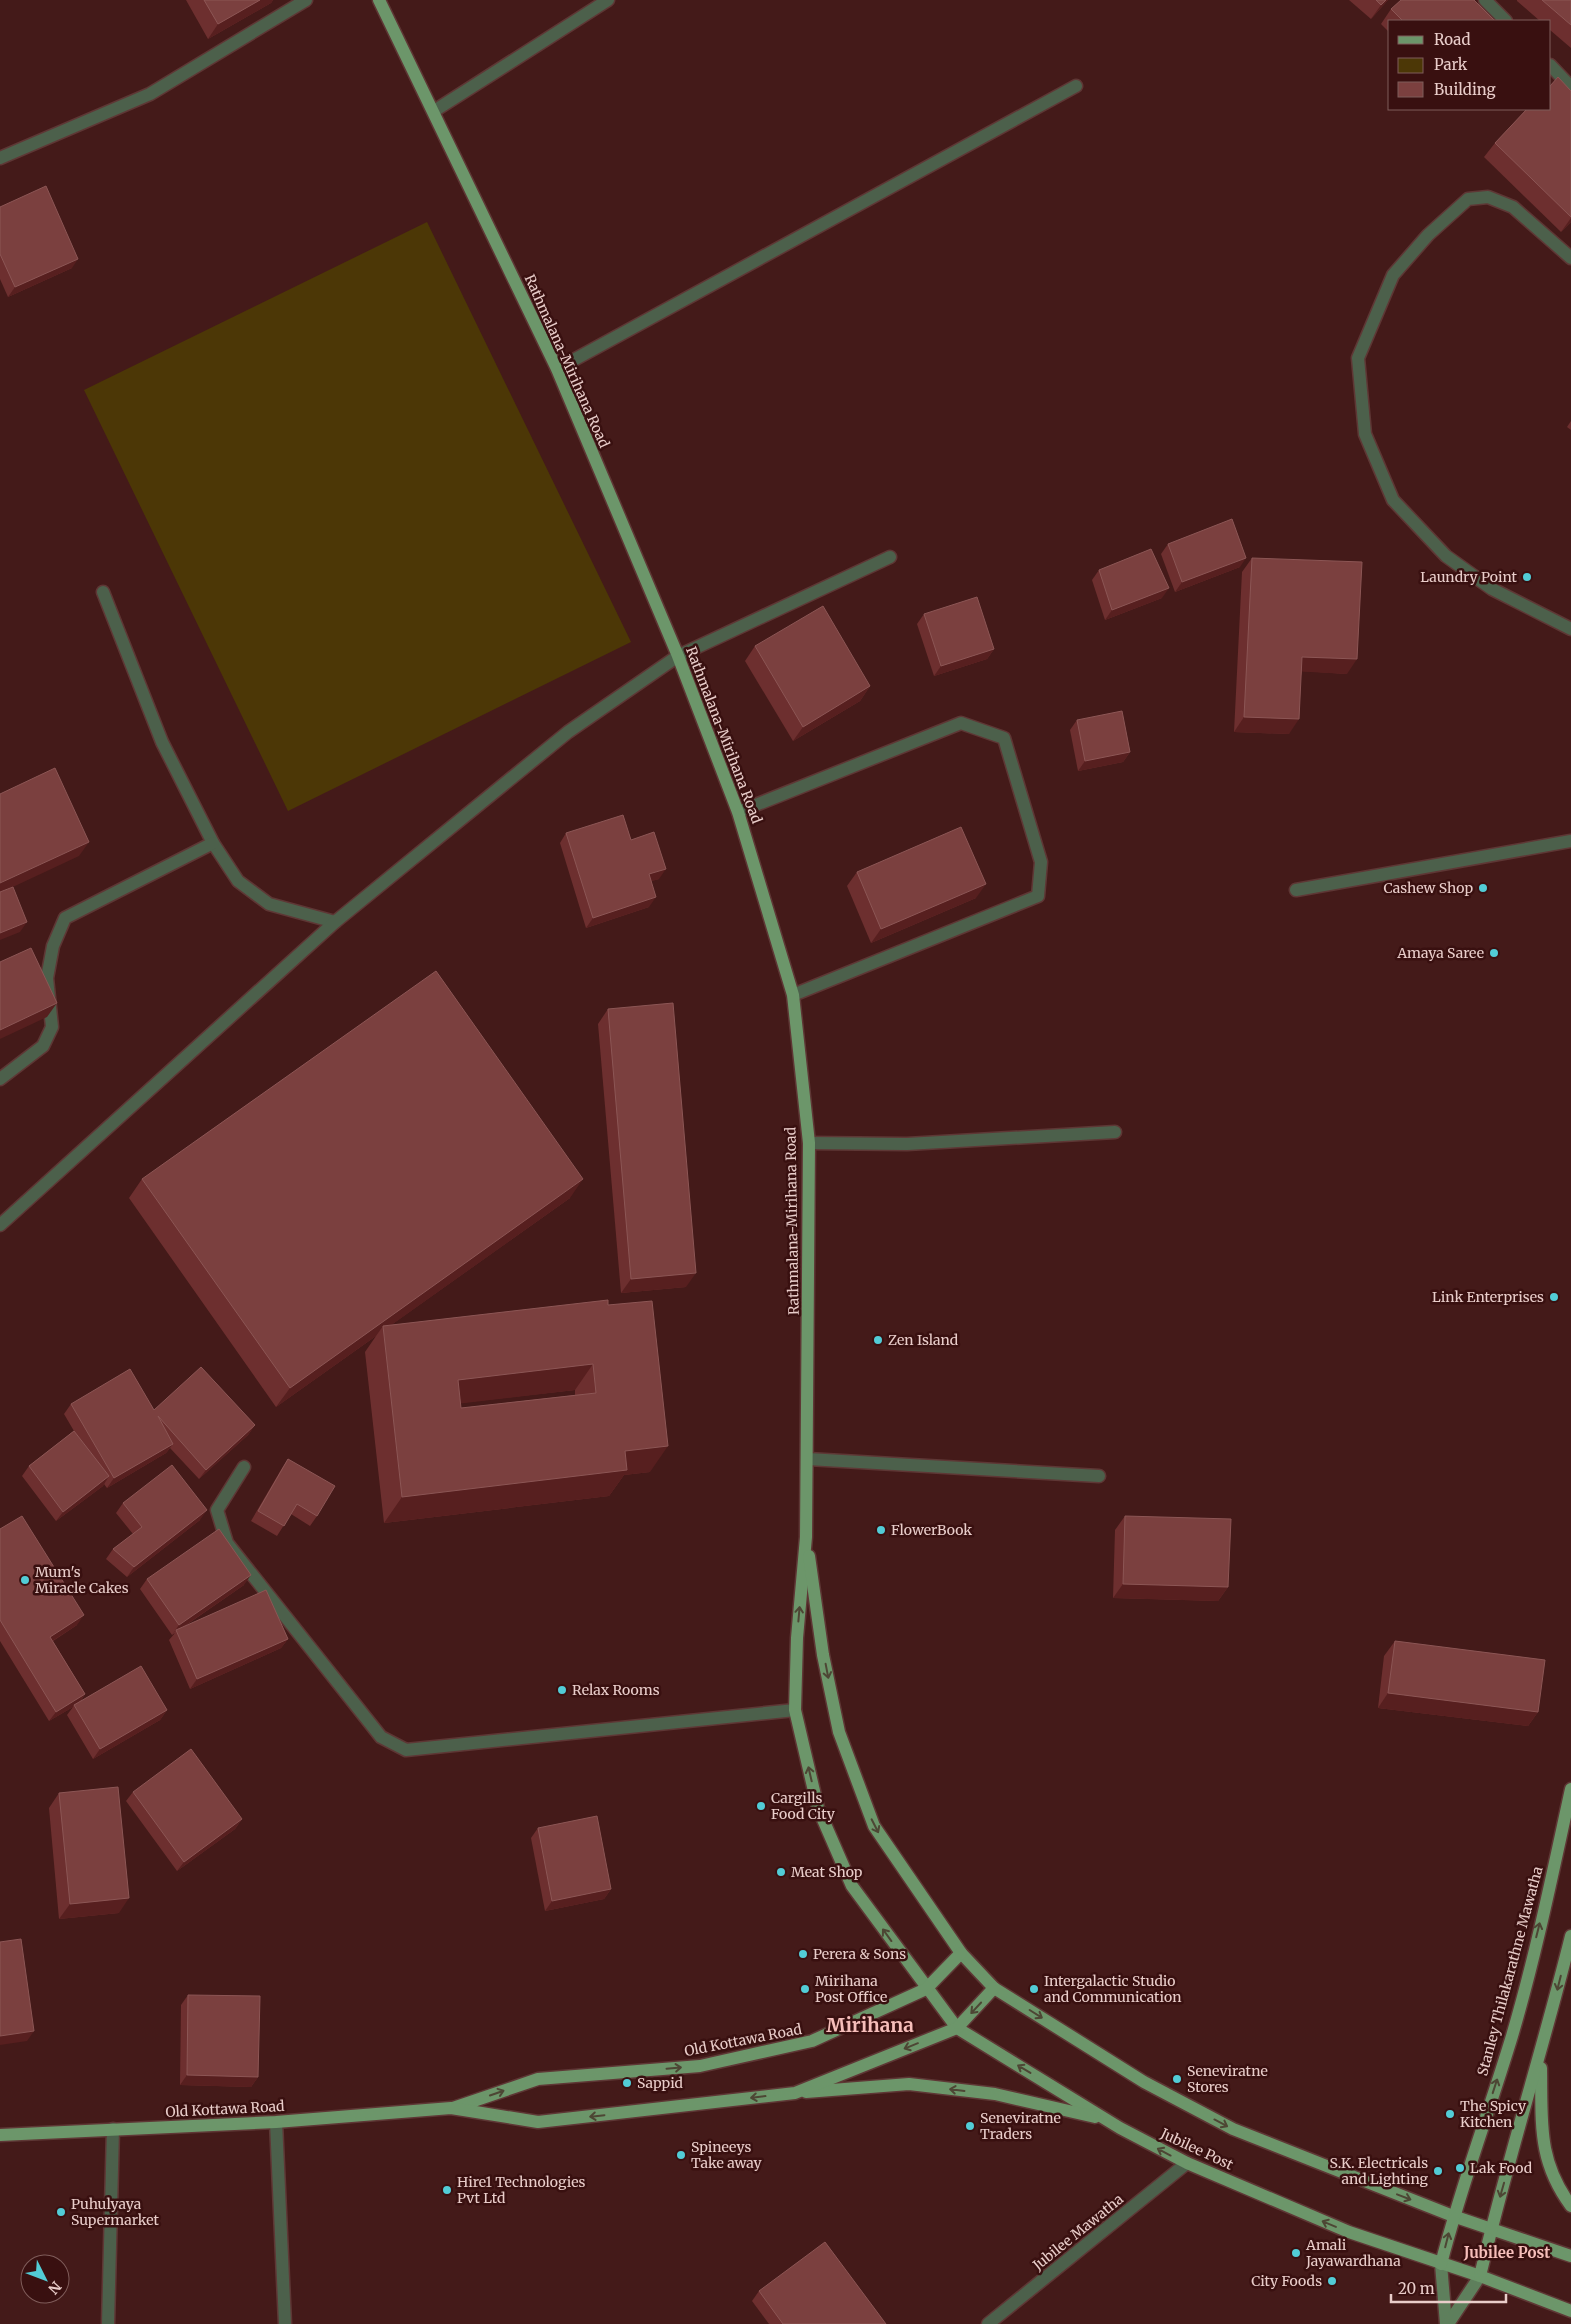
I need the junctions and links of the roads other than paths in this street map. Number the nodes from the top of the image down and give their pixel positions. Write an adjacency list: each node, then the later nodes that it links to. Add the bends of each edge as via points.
1 (306, 0): 10 (street, via 150,94)
2 (379, 0): 9 (main road, Rathmalana-Mirihana Road)
3 (608, 0): 9 (street)
4 (1485, 0): 5 (street)
5 (1505, 20)
6 (1551, 66): 8 (street)
7 (1076, 86): 12 (street)
8 (1571, 87)
9 (434, 111): 12 (main road, Rathmalana-Mirihana Road)
10 (0, 158)
11 (1571, 258): 15 (street, via 1513,207 1488,197 1468,199 1428,235 1393,274 1358,358 1365,434 1393,500 1446,556 1492,589)
12 (556, 369): 16 (main road, Rathmalana-Mirihana Road)
13 (890, 557): 16 (street)
14 (103, 592): 19 (street, via 162,742)
15 (1571, 630)
16 (678, 656): 17 (main road, Rathmalana-Mirihana Road); 21 (street, via 568,732)
17 (738, 812): 22 (main road, Rathmalana-Mirihana Road); 22 (street, via 960,723 1004,738 1042,862 1038,896)
18 (1571, 841): 20 (street)
19 (213, 843): 21 (street, via 238,881 269,904); 23 (street, via 65,918 53,946 48,978 52,1027 44,1046)
20 (1296, 890)
21 (335, 922): 26 (street)
22 (793, 995): 25 (main road, Rathmalana-Mirihana Road)
23 (0, 1079)
24 (1115, 1132): 25 (street, via 907,1144)
25 (809, 1143): 27 (main road, Rathmalana-Mirihana Road)
26 (0, 1225)
27 (808, 1459): 29 (street); 30 (main road, Rathmalana-Mirihana Road)
28 (244, 1467): 31 (street, via 217,1510 227,1543 381,1737 406,1750)
29 (1099, 1476)
30 (806, 1537): 31 (main road, Rathmalana-Mirihana Road, one-way to 30, via 797,1638); 34 (main road, Rathmalana-Mirihana Road, one-way to 34, via 839,1732 874,1826)
31 (795, 1710): 35 (main road, Rathmalana-Mirihana Road, one-way to 31, via 852,1886 818,1808)
32 (1571, 1789): 47 (main road, Stanley Thilakarathne Mawatha, one-way to 32, via 1512,2034)
33 (1571, 1936): 38 (main road, one-way to 38)
34 (961, 1954): 35 (main road, Old Kottawa Road); 36 (main road, Rathmalana-Mirihana Road)
35 (926, 1988): 37 (main road, Rathmalana-Mirihana Road); 40 (main road, Old Kottawa Road, one-way to 35, via 538,2079 700,2066 812,2041)
36 (994, 1988): 37 (main road, Old Kottawa Road, one-way to 37); 47 (main road, one-way to 47, via 1144,2082 1232,2129)
37 (957, 2028): 39 (main road, Old Kottawa Road, one-way to 39); 41 (main road, Jubilee Post, one-way to 37)
38 (1541, 2053): 46 (main road, via 1542,2142 1553,2177); 48 (main road, one-way to 48)
39 (795, 2093): 40 (main road, Old Kottawa Road, one-way to 40, via 538,2122); 41 (main road, one-way to 39, via 995,2094 909,2084)
40 (451, 2108): 42 (main road, Old Kottawa Road)
41 (1107, 2120): 45 (main road, Jubilee Post, one-way to 41)
42 (276, 2122): 43 (main road, Old Kottawa Road); 54 (street)
43 (113, 2129): 44 (main road, Old Kottawa Road); 53 (street)
44 (0, 2135)
45 (1187, 2163): 50 (main road, Jubilee Post, one-way to 45, via 1349,2232); 55 (street, Jubilee Mawatha)
46 (1571, 2206)
47 (1453, 2216): 48 (main road); 50 (main road, Stanley Thilakarathne Mawatha, one-way to 47)
48 (1491, 2229): 49 (main road); 51 (main road)
49 (1571, 2256)
50 (1441, 2264): 51 (main road, Jubilee Post); 56 (main road)
51 (1480, 2276): 52 (main road, Jubilee Post); 56 (main road)
52 (1571, 2311)
53 (108, 2324)
54 (285, 2324)
55 (988, 2324)
56 (1447, 2324)

